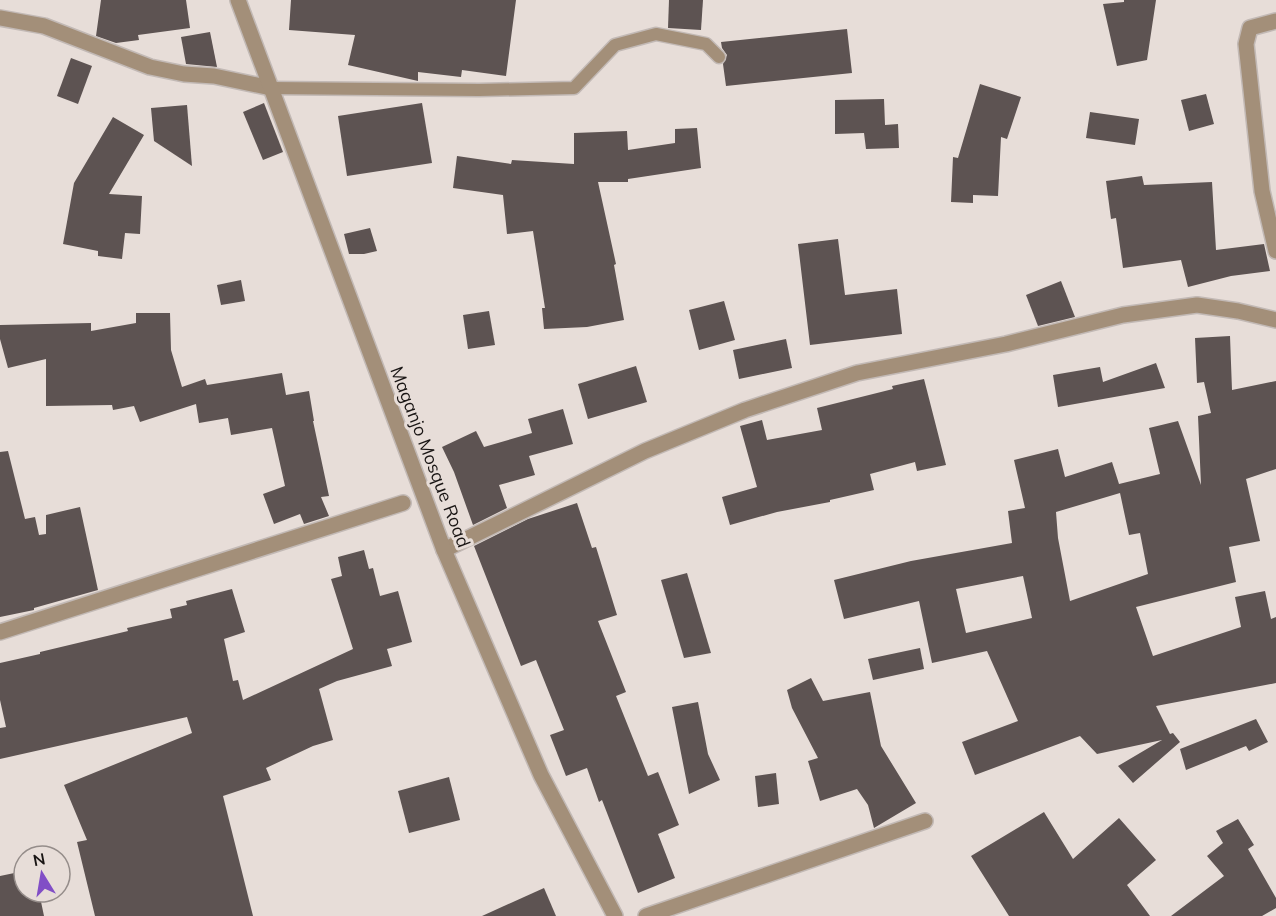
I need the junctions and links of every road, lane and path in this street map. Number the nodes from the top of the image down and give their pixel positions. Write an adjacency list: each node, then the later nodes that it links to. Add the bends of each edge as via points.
1 (238, 0): 5 (street, Maganjo Mosque Road)
2 (0, 18): 5 (street, via 44,26 150,67)
3 (1276, 21): 6 (street, via 1250,28 1246,44 1262,191)
4 (719, 57): 5 (lane, via 706,44 656,34 615,45 574,88)
5 (271, 87): 9 (street, Maganjo Mosque Road)
6 (1276, 251)
7 (1276, 320): 9 (street, via 1197,305 1123,315 1006,344 857,373 745,410 645,451)
8 (403, 503): 10 (street)
9 (444, 550): 12 (street, Maganjo Mosque Road, via 542,775)
10 (0, 632)
11 (925, 821): 13 (street)
12 (615, 916)
13 (646, 916)

